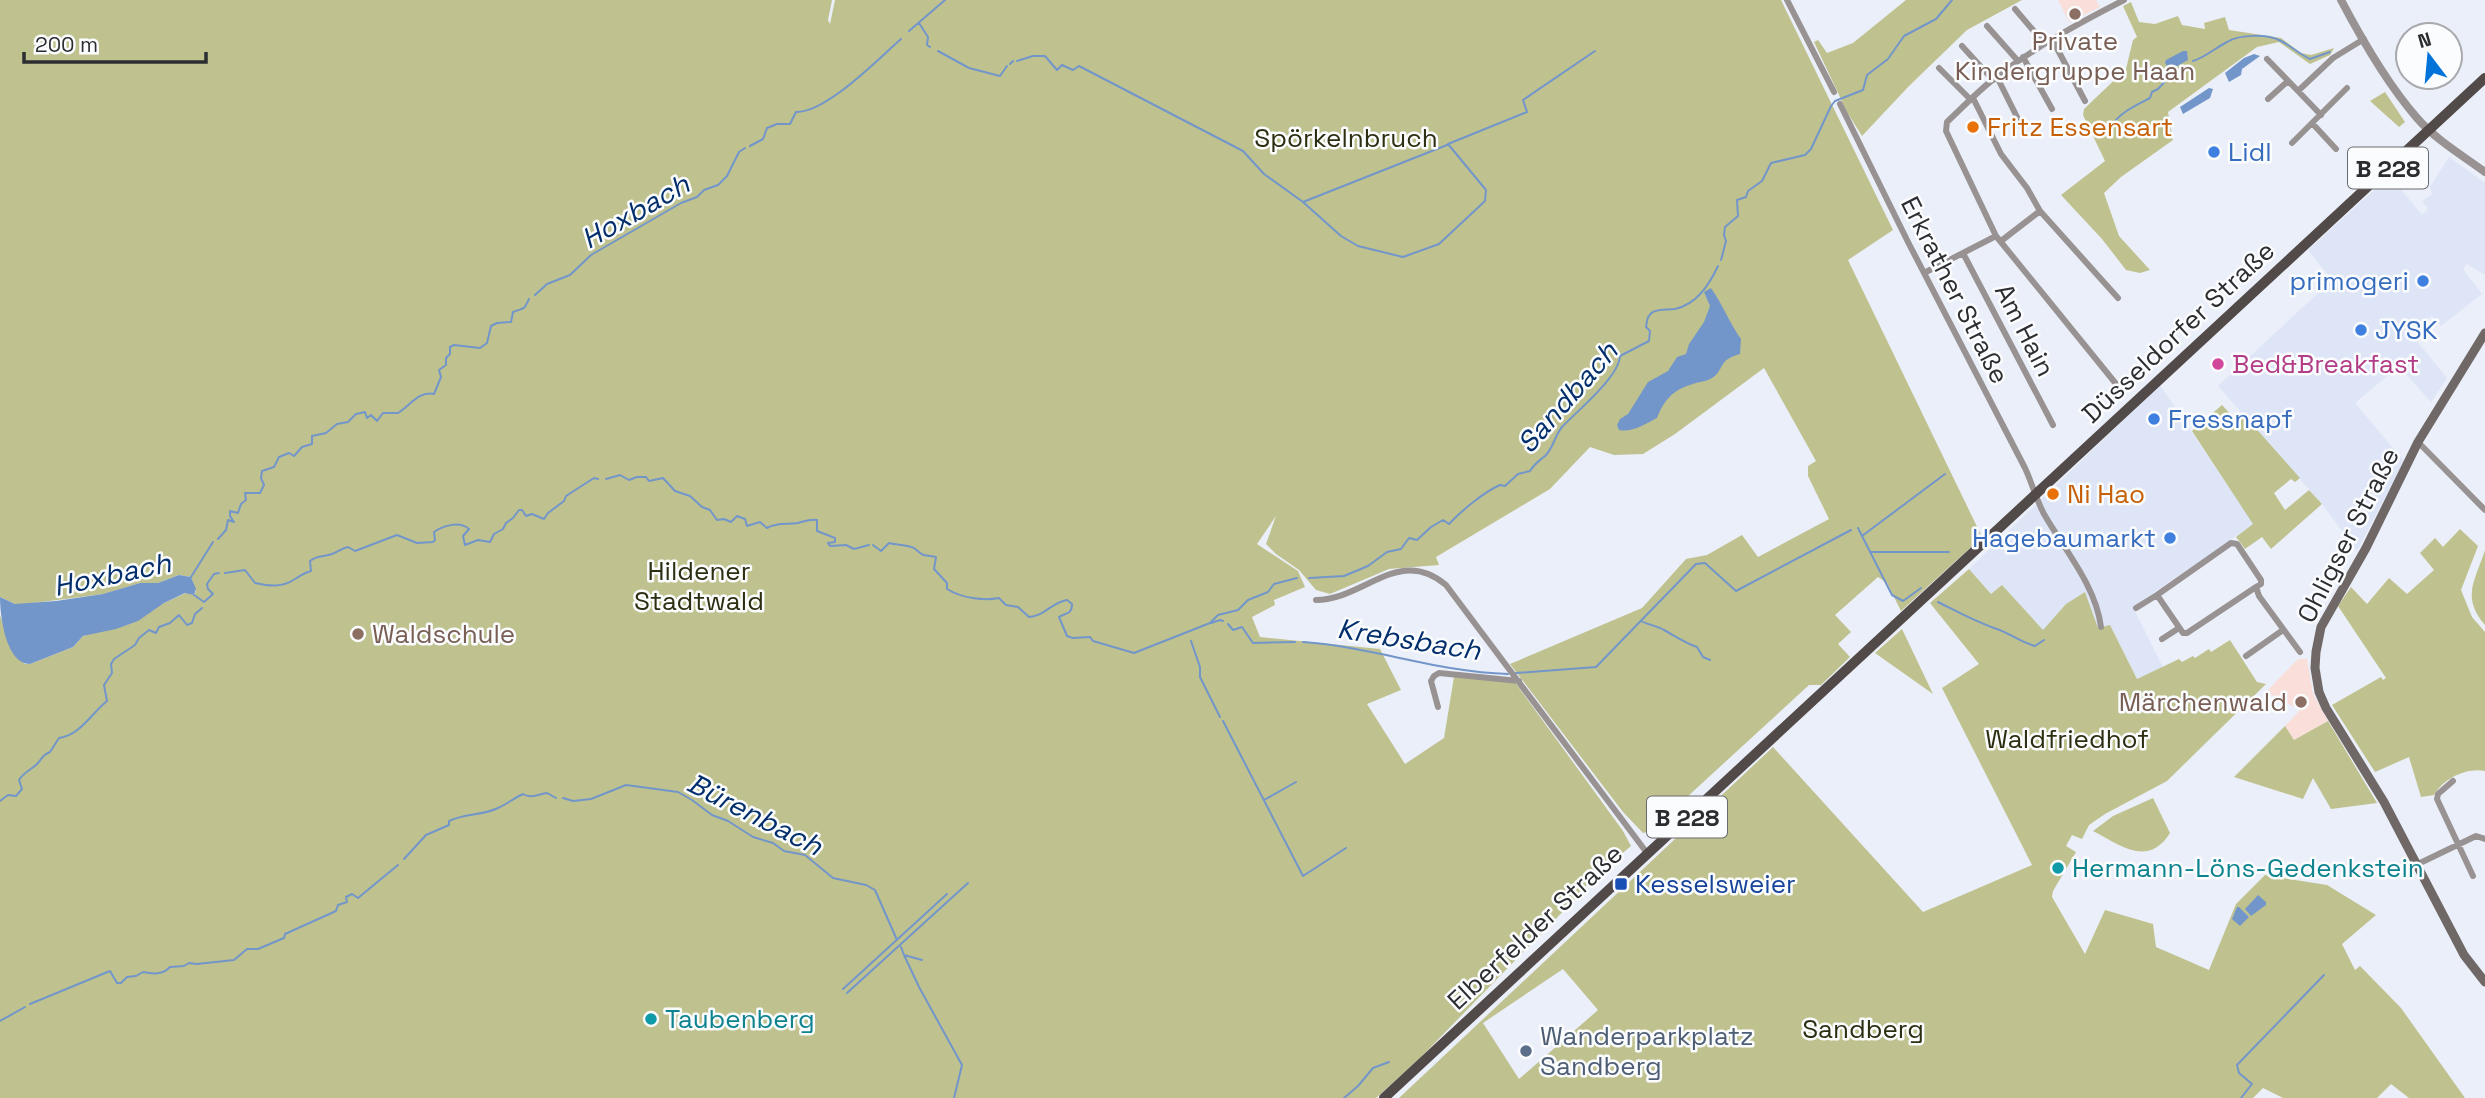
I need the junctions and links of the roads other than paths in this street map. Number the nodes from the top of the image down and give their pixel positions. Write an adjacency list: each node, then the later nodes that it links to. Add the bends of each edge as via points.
1 (1787, 0): 18 (street)
2 (2124, 0): 6 (street)
3 (2341, 0): 7 (street)
4 (2015, 9): 8 (street)
5 (1987, 26): 10 (street)
6 (2052, 39): 8 (street); 21 (street)
7 (2364, 39): 17 (street, via 2333,58); 27 (street)
8 (2044, 43): 10 (street)
9 (1962, 46): 13 (street)
10 (2021, 59): 13 (street); 23 (street)
11 (2267, 59): 15 (street)
12 (1939, 68): 19 (street)
13 (1995, 78): 19 (street); 26 (street)
14 (2485, 78): 27 (main road, Düsseldorfer Straße / B 228)
15 (2288, 81): 17 (street); 20 (street)
16 (2347, 88): 24 (street)
17 (2298, 91): 24 (street)
18 (1834, 92)
19 (1972, 99): 31 (street); 32 (street, via 1947,122 1946,131)
20 (2268, 99)
21 (2085, 101)
22 (1840, 104): 34 (street, Erkrather Straße)
23 (2052, 109)
24 (2321, 115): 25 (street)
25 (2312, 123): 28 (street); 29 (street)
26 (2022, 127)
27 (2429, 130): 30 (street); 40 (main road, Düsseldorfer Straße / B 228)
28 (2292, 143)
29 (2336, 149)
30 (2485, 172)
31 (2040, 211): 32 (street); 35 (street)
32 (1998, 238): 33 (street); 37 (street)
33 (1963, 253): 34 (street); 38 (street, Am Hain)
34 (1924, 273): 40 (street, Erkrather Straße)
35 (2118, 298)
36 (2485, 333): 39 (main road, Ohligser Straße)
37 (2121, 390)
38 (2053, 425)
39 (2418, 442): 41 (street); 59 (main road, Ohligser Straße, via 2325,619 2315,668 2326,708)
40 (2036, 494): 46 (main road, Düsseldorfer Straße / B 228); 47 (street, Erkrather Straße, via 2087,587)
41 (2485, 510)
42 (2256, 587): 43 (street, via 2261,580 2237,544 2231,543); 48 (street, via 2187,633); 49 (street)
43 (2157, 595): 45 (street); 48 (street)
44 (1316, 600): 53 (street, via 1338,597 1399,570 1426,573 1446,585)
45 (2136, 608)
46 (1901, 618): 58 (main road, Elberfelder Straße / B 228)
47 (2101, 627)
48 (2179, 628): 50 (street)
49 (2283, 630): 51 (street); 52 (street)
50 (2162, 639)
51 (2300, 652)
52 (2246, 656)
53 (1519, 681): 54 (street, via 1439,673 1431,681); 58 (street)
54 (1438, 707)
55 (2453, 781): 57 (street, via 2437,799)
56 (2485, 839): 57 (street, via 2476,836)
57 (2458, 845): 59 (street); 60 (street)
58 (1647, 853): 62 (main road, Elberfelder Straße / B 228)
59 (2418, 864): 61 (main road, Ohligser Straße, via 2465,955)
60 (2473, 876)
61 (2485, 982)
62 (1384, 1098)

